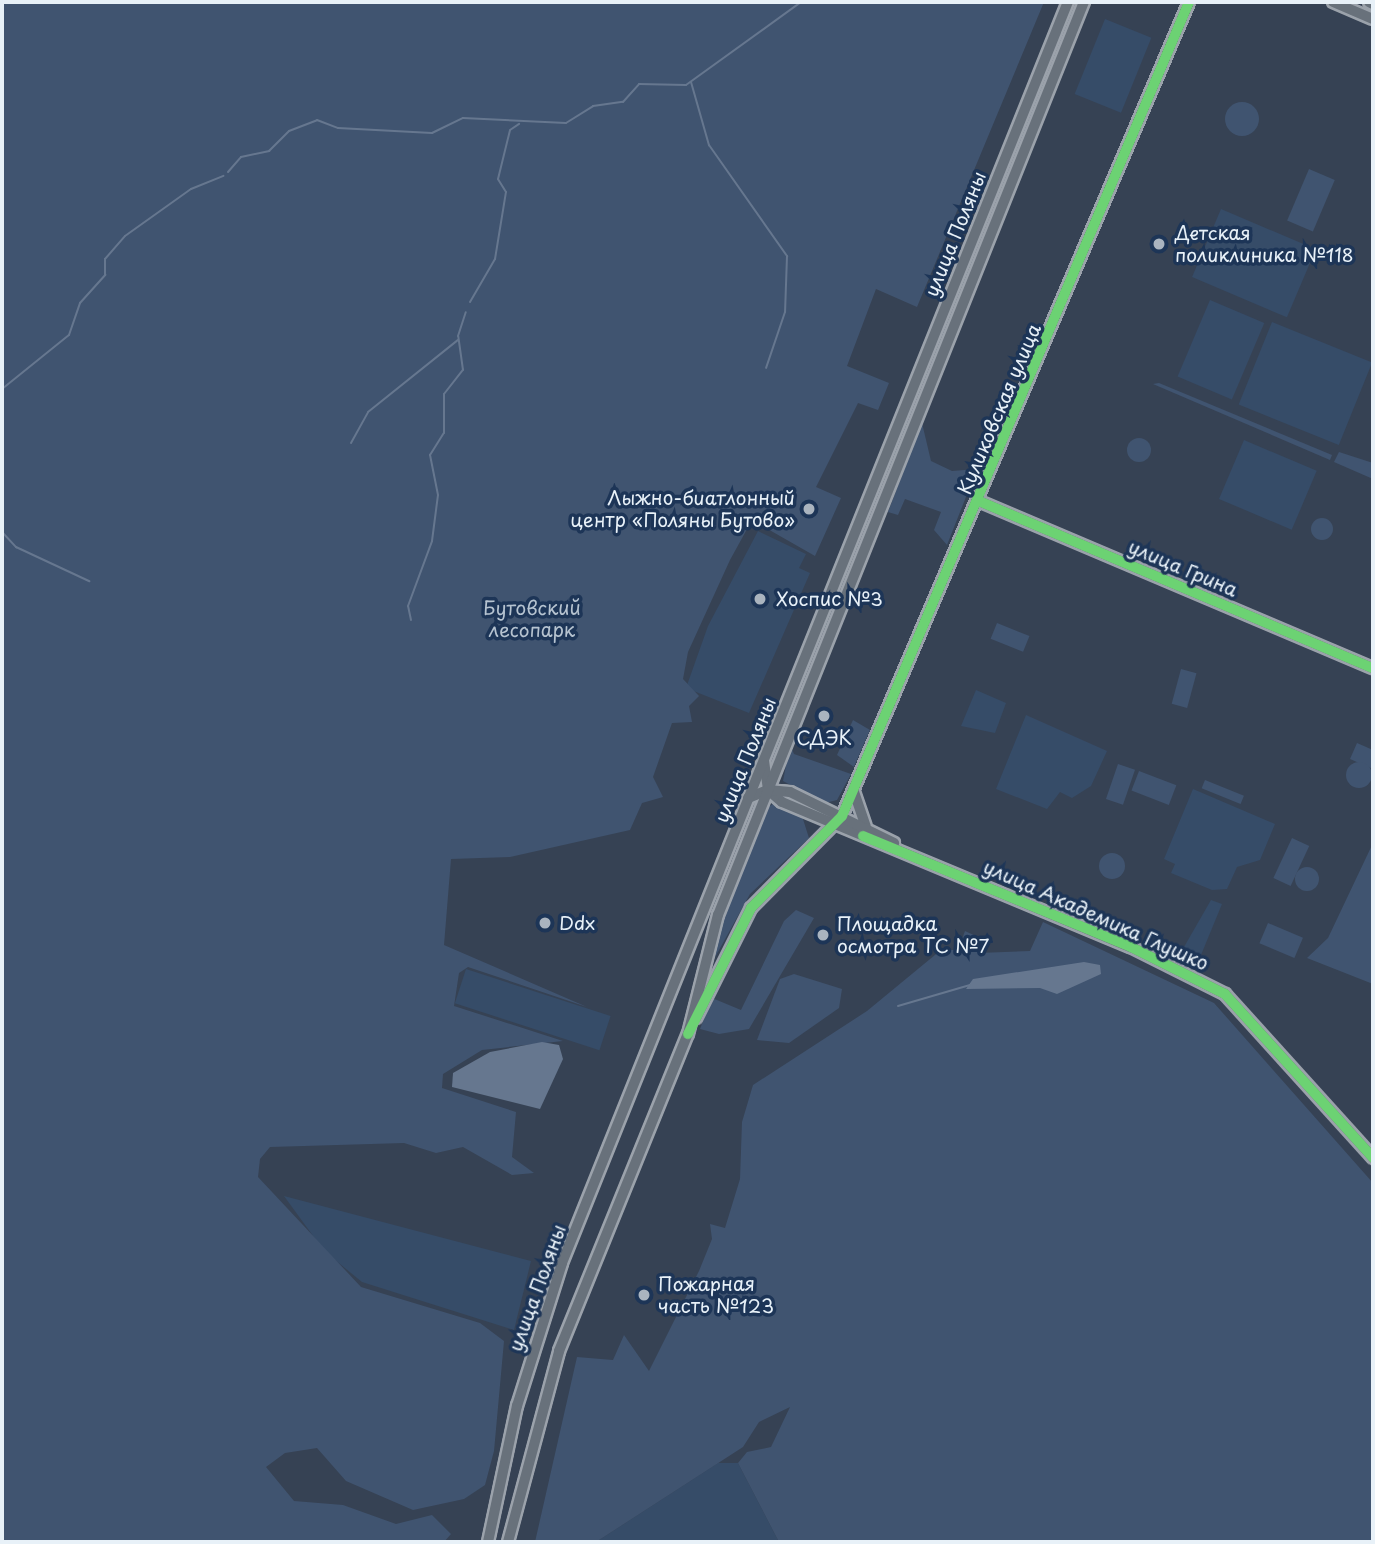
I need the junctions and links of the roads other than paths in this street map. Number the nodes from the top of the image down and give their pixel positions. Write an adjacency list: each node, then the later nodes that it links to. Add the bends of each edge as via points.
1 (1068, 2): 8 (main road, улица Поляны)
2 (1084, 2): 9 (main road, улица Поляны)
3 (1189, 2): 6 (street, Куликовская улица)
4 (1333, 2): 5 (street)
5 (1373, 19)
6 (979, 501): 7 (street, улица Грина); 11 (street, Куликовская улица)
7 (1373, 668)
8 (765, 760): 10 (street); 13 (main road, улица Поляны)
9 (778, 765): 10 (main road, улица Поляны); 12 (street)
10 (768, 790): 12 (street); 13 (street); 14 (street, улица Академика Глушко); 15 (main road, улица Поляны)
11 (854, 791): 16 (street, via 839,807); 17 (street, Куликовская улица); 19 (street)
12 (790, 792): 16 (street)
13 (748, 798): 23 (main road, улица Поляны, via 559,1272 521,1393)
14 (782, 802): 15 (street); 18 (street, улица Академика Глушко)
15 (760, 808): 21 (main road, улица Поляны, via 710,938)
16 (824, 808): 17 (street); 18 (street)
17 (842, 816): 18 (street, Куликовская улица); 19 (street)
18 (832, 825): 20 (street, улица Академика Глушко); 21 (street, Куликовская улица, via 751,908)
19 (867, 827): 20 (street)
20 (909, 852): 22 (street, улица Академика Глушко, via 1225,994)
21 (688, 1034): 24 (main road, улица Поляны, via 578,1295 537,1415)
22 (1373, 1158)
23 (488, 1542)
24 (508, 1542)

